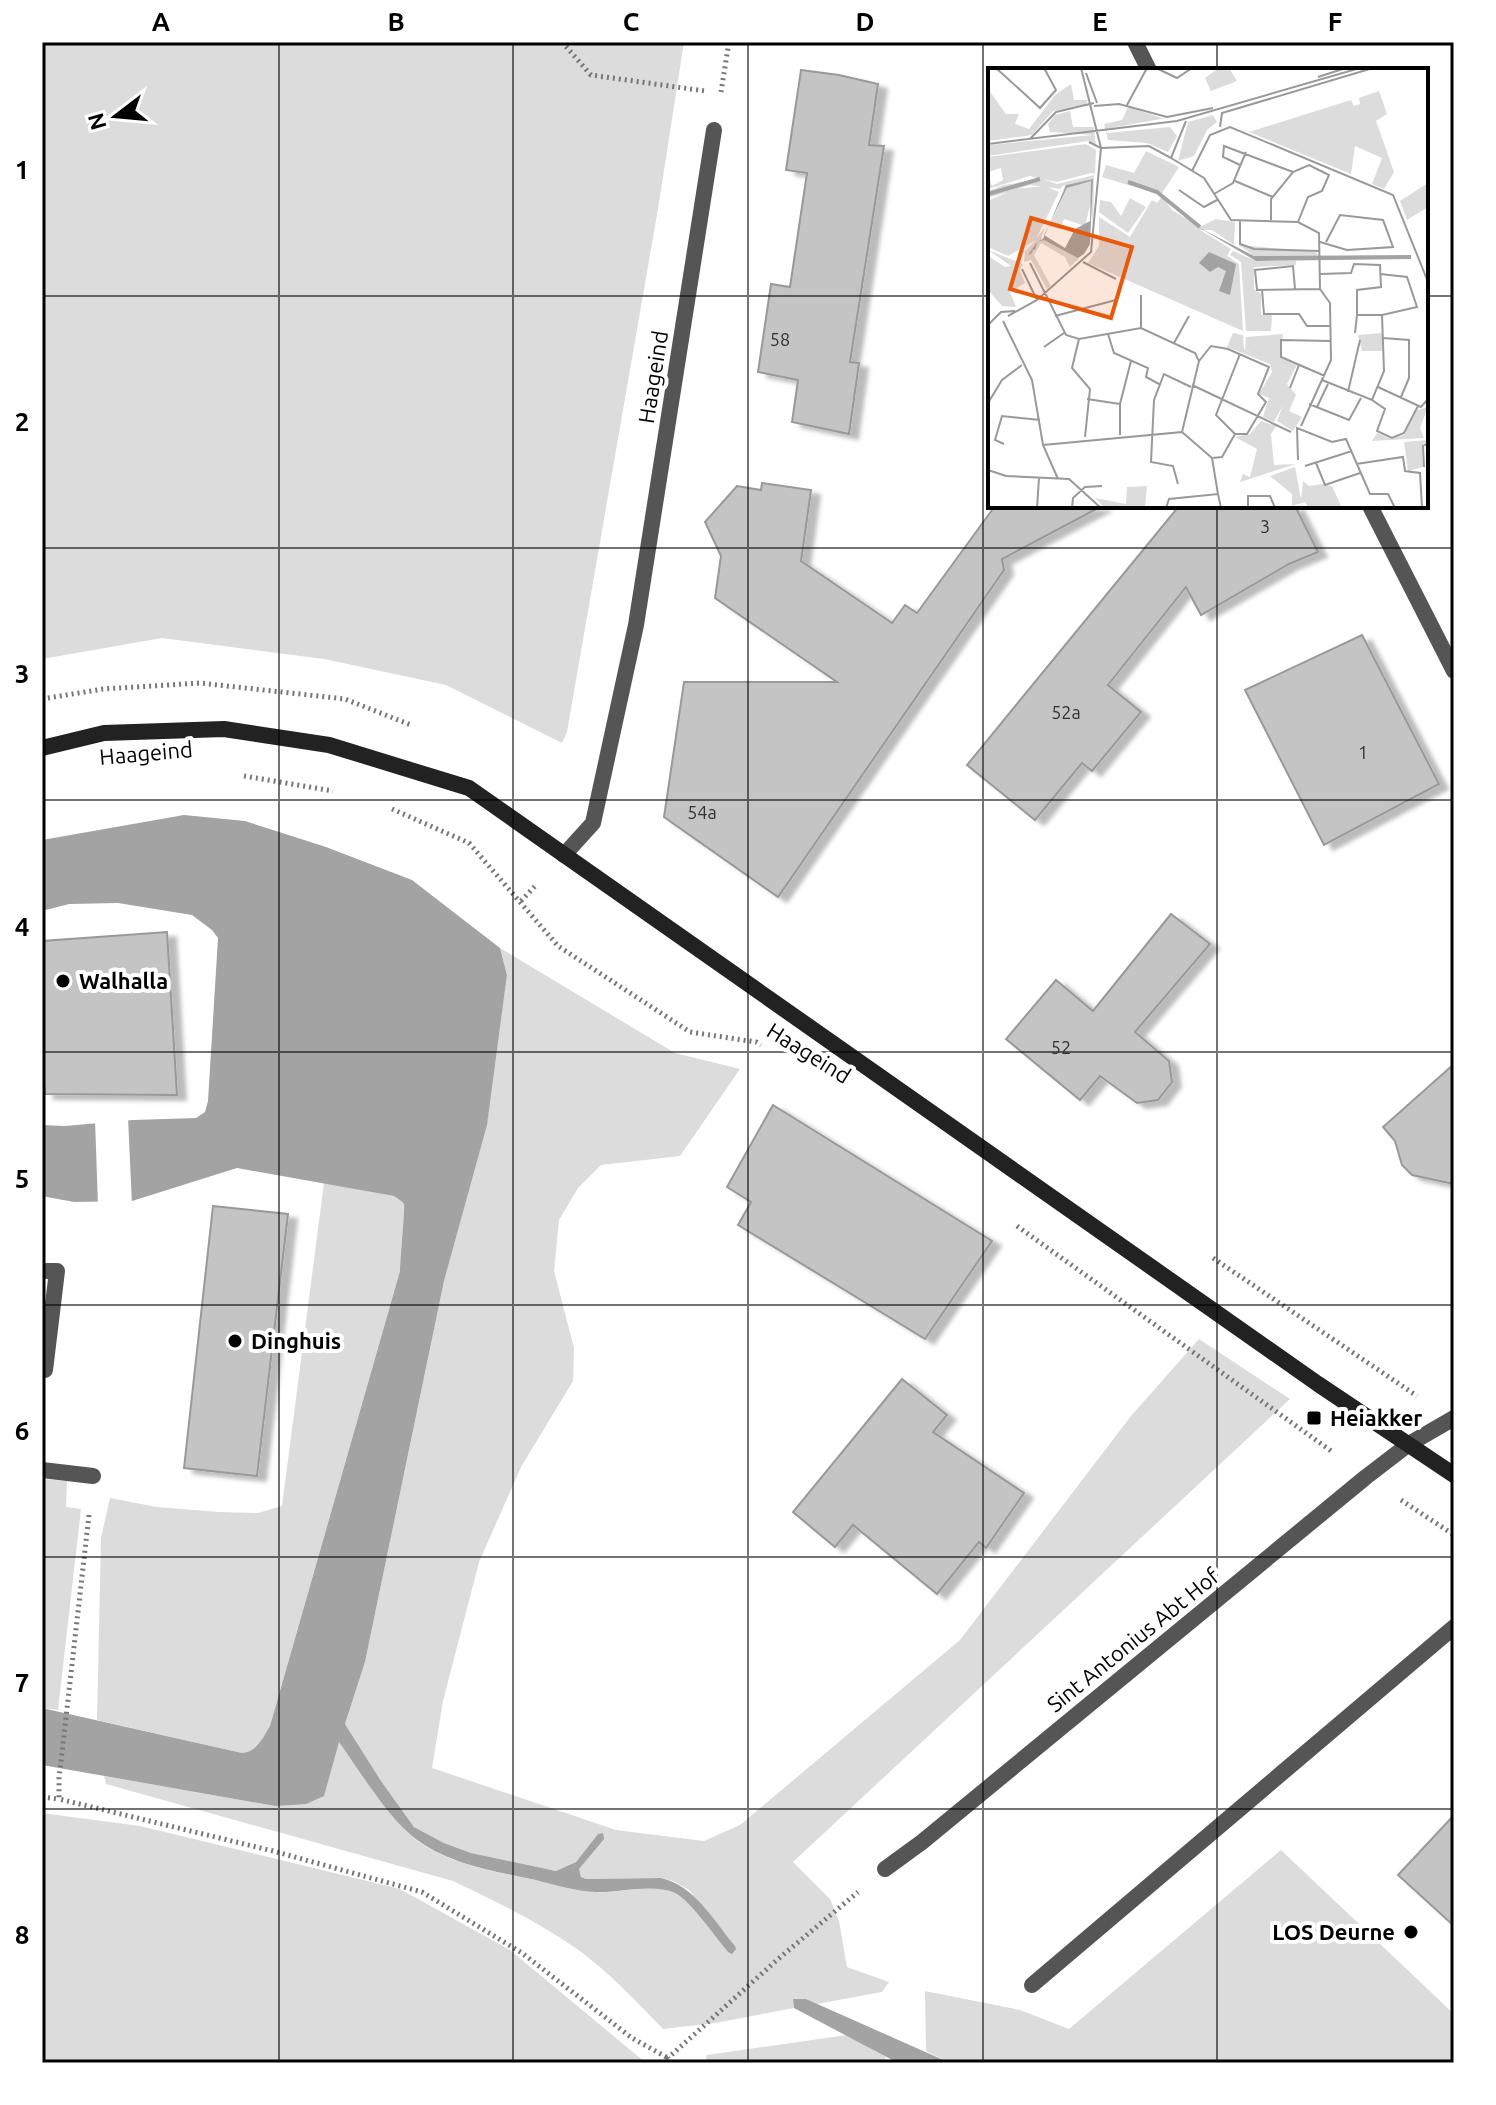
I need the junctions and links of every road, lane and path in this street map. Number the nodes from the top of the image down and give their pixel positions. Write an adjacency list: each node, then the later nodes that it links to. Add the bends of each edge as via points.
1 (562, 42): 2 (path, via 591,75 721,92)
2 (729, 42)
3 (1135, 42): 4 (street)
4 (1148, 68)
5 (714, 130): 12 (street, Haageind, via 636,625 593,823)
6 (1371, 508): 7 (street)
7 (1454, 671)
8 (42, 748): 12 (street, Haageind, via 104,733 224,729 329,745 469,788)
9 (244, 776): 10 (path)
10 (346, 793)
11 (387, 807): 13 (path, Haageind, via 469,843 558,946 690,1032 756,1042)
12 (564, 855): 18 (street, Haageind)
13 (769, 1050)
14 (1011, 1221): 22 (path)
15 (42, 1271): 16 (street, via 57,1271)
16 (45, 1370)
17 (1454, 1418): 18 (street, Sint Antonius Abt Hof)
18 (1409, 1444): 20 (street, Haageind); 22 (street, Sint Antonius Abt Hof)
19 (42, 1470): 21 (street)
20 (1454, 1475)
21 (93, 1476): 26 (path)
22 (1366, 1477): 23 (path); 27 (street, Sint Antonius Abt Hof)
23 (1454, 1535)
24 (1454, 1627): 28 (street)
25 (42, 1797): 26 (path)
26 (59, 1799): 29 (path, via 422,1892 522,1953 632,2038)
27 (885, 1869): 29 (path, via 777,1960)
28 (1032, 1985)
29 (671, 2061)

